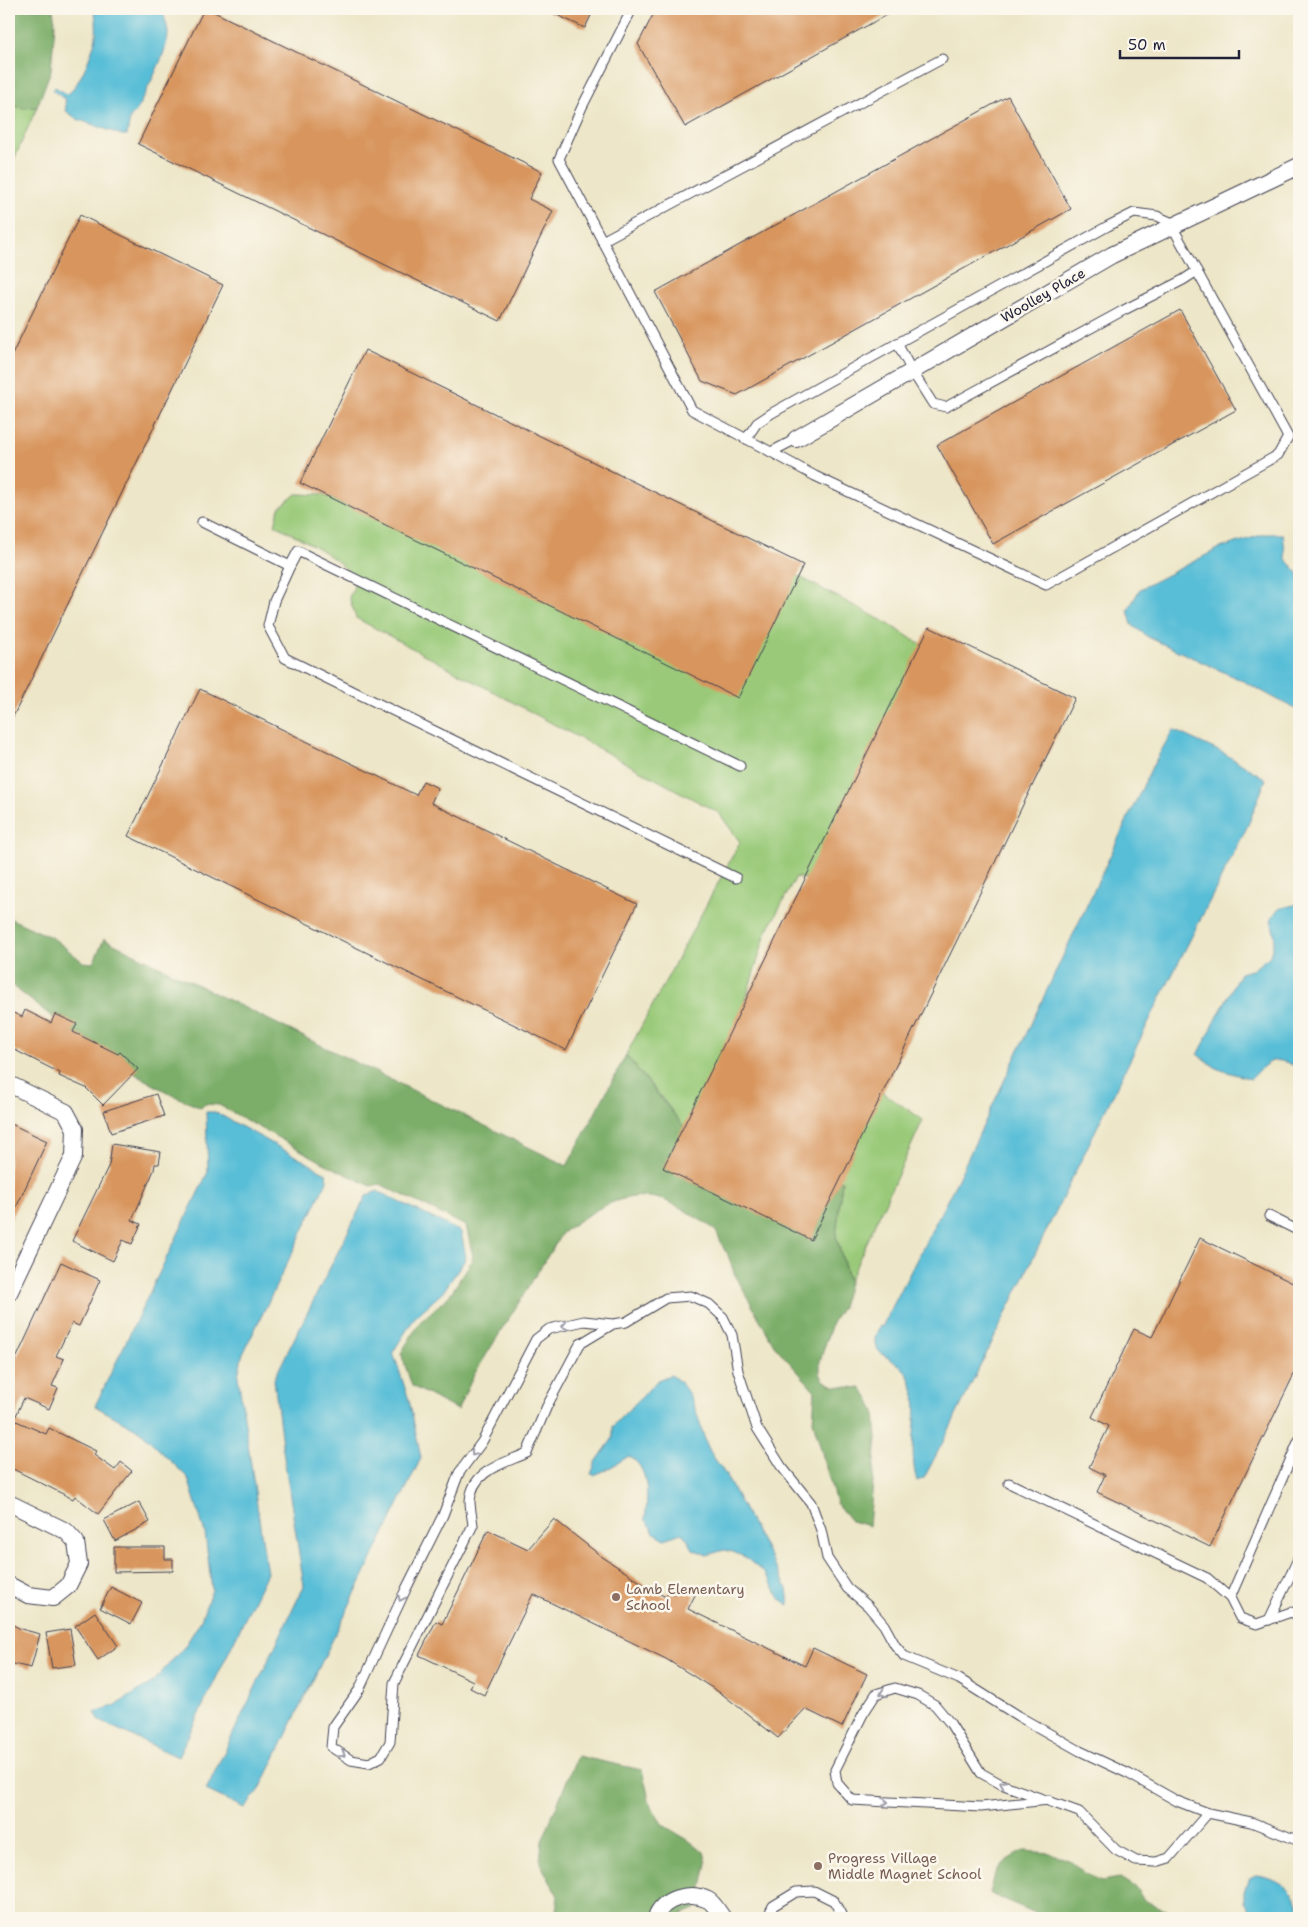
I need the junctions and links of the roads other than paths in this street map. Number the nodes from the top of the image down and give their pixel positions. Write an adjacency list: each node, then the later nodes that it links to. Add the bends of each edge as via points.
1 (632, 9): 5 (lane, via 559,159)
2 (942, 60): 5 (lane)
3 (1299, 166): 4 (street, Woolley Place)
4 (1174, 225): 6 (lane); 7 (lane, via 1158,216 1134,213); 8 (street, Woolley Place, via 1112,255)
5 (602, 241): 9 (lane, via 692,410)
6 (1197, 271): 8 (lane, via 946,407 933,404); 11 (lane, via 1288,437 1278,455 1046,585 815,476)
7 (897, 343): 8 (lane); 9 (lane, via 772,412 757,423)
8 (912, 371): 10 (street, Woolley Place)
9 (746, 439): 11 (lane)
10 (796, 439): 11 (lane)
11 (772, 452)
12 (202, 522): 13 (lane)
13 (290, 566): 14 (lane, via 298,551); 15 (lane, via 274,601 268,626 285,658)
14 (740, 766)
15 (736, 878)
16 (9, 1084): 19 (street, via 66,1112 75,1129 74,1156)
17 (1269, 1216): 18 (lane)
18 (1299, 1231)
19 (9, 1293)
20 (613, 1324): 20 (lane, one-way to 20, via 584,1321 549,1329 536,1339 482,1442 459,1472 443,1515 359,1690 333,1728 331,1747 351,1760 369,1763 381,1757 390,1742 394,1683 473,1525 470,1500 477,1479 489,1469 527,1453 547,1406 580,1344); 30 (lane, via 626,1322 666,1298 691,1296 709,1304 723,1317 732,1335 738,1371 757,1428 781,1466 811,1503 827,1558 847,1588 884,1625 904,1656 959,1679 1080,1751 1177,1801)
21 (1299, 1440): 26 (lane)
22 (1009, 1483): 26 (lane, via 1207,1578)
23 (9, 1502): 25 (street, via 66,1531 76,1542 79,1564 68,1586 53,1598 28,1595)
24 (1299, 1557): 28 (lane)
25 (9, 1585)
26 (1230, 1598): 28 (lane, via 1240,1618 1257,1624)
27 (1299, 1616): 28 (lane, via 1291,1612)
28 (1269, 1620)
29 (1048, 1800): 29 (lane, one-way to 29, via 1001,1784 981,1773 935,1705 896,1688 876,1694 835,1770 837,1783 852,1800 981,1807); 30 (lane, via 1079,1812 1116,1850 1136,1861 1156,1862 1169,1858)
30 (1208, 1813): 31 (lane, via 1251,1822)
31 (1299, 1841)
32 (656, 1918): 33 (street, via 658,1911 672,1899 698,1897 710,1901)
33 (723, 1918)
34 (767, 1918): 35 (lane, via 773,1906 796,1892 814,1891 834,1901)
35 (843, 1918)

